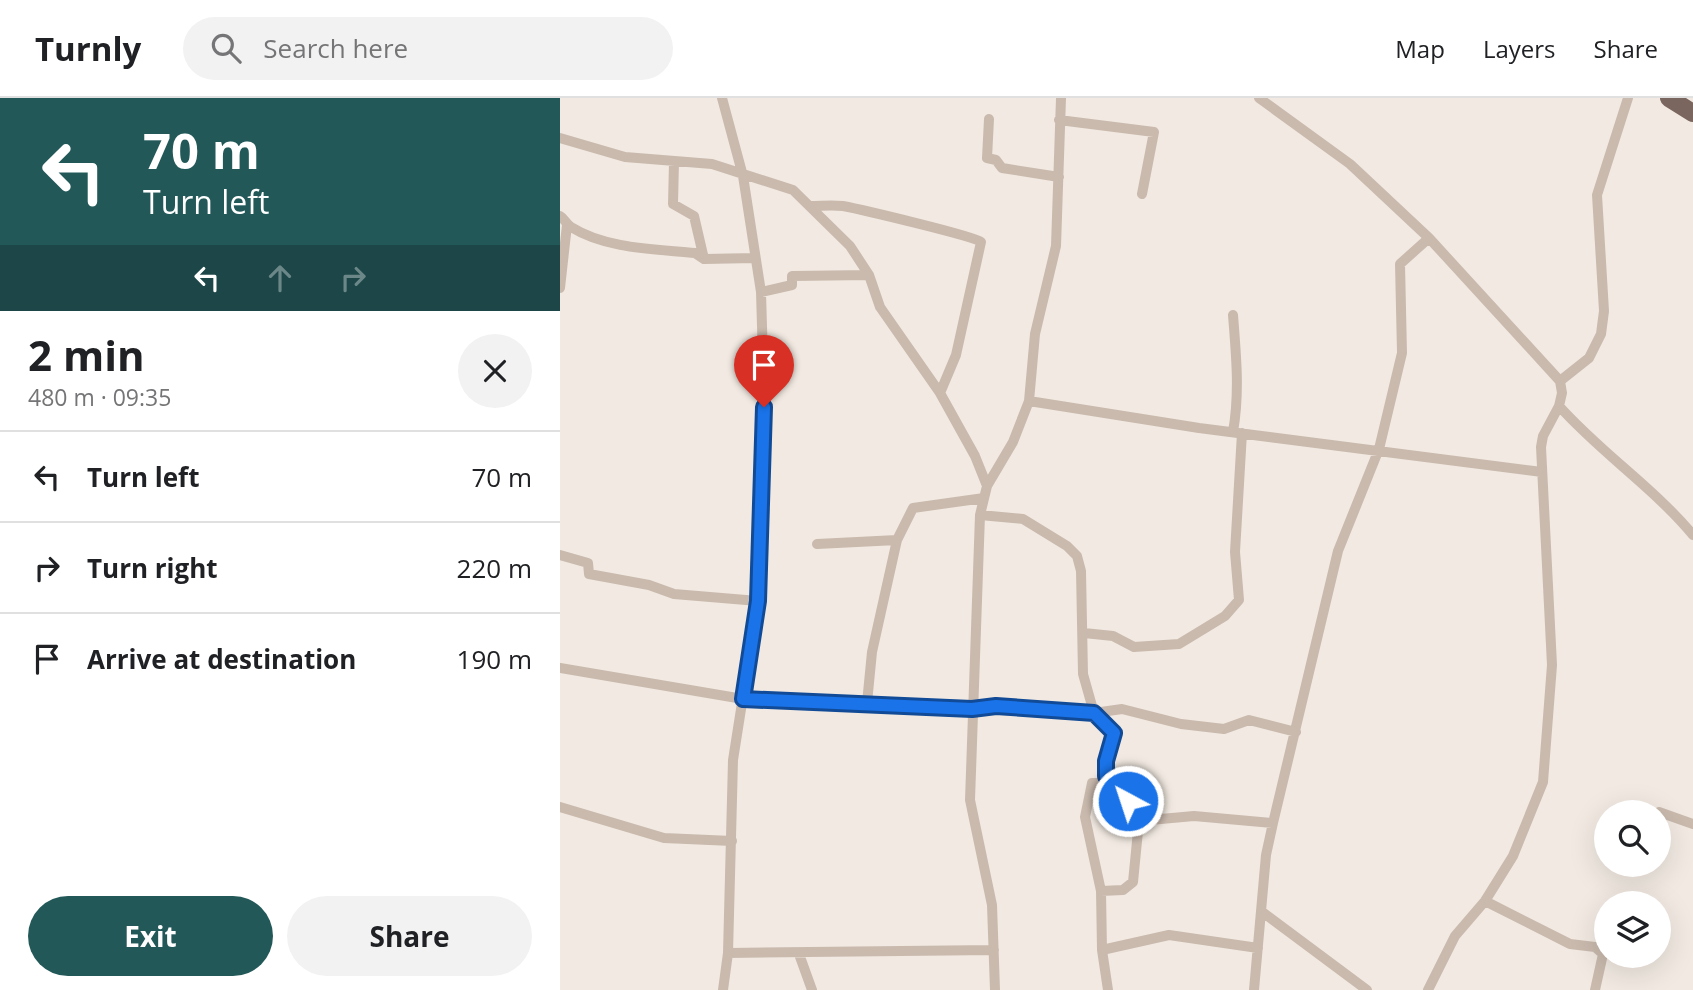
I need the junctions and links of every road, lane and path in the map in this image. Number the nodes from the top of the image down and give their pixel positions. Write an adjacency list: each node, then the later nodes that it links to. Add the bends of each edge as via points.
1 (722, 98): 11 (street)
2 (1061, 98): 8 (street)
3 (1259, 98): 16 (street, via 1350,164)
4 (1628, 98): 23 (street, via 1597,195 1604,311 1601,334 1589,358)
5 (1669, 98): 6 (main road)
6 (1693, 113)
7 (989, 118): 12 (street, via 986,158 996,160 1002,168)
8 (1059, 120): 12 (street); 13 (street, via 1154,132)
9 (560, 138): 10 (street, via 625,157)
10 (674, 162): 11 (street, via 712,164); 18 (street, via 673,204 694,216)
11 (743, 176): 14 (street, via 793,190); 17 (street)
12 (1059, 177): 25 (street, via 1056,246 1035,334)
13 (1142, 194)
14 (810, 206): 19 (street, via 850,246); 24 (street, via 843,206 970,235 981,242 956,355)
15 (564, 220): 18 (street, via 589,236 695,253); 20 (street)
16 (1429, 238): 23 (street); 28 (street, via 1400,264 1402,353)
17 (755, 258): 18 (street); 21 (street)
18 (704, 259)
19 (869, 275): 21 (street, via 792,276 792,285); 24 (street, via 880,307)
20 (560, 288)
21 (761, 292): 37 (street, via 765,429)
22 (1233, 315): 27 (street)
23 (1560, 381): 26 (street)
24 (940, 393): 30 (street)
25 (1029, 401): 27 (street); 30 (street, via 1013,442)
26 (1559, 406): 29 (street, via 1543,436); 33 (street, via 1588,439 1638,476)
27 (1238, 432): 28 (street); 38 (street, via 1235,552 1239,600 1225,616 1180,644 1134,647 1113,636)
28 (1379, 449): 29 (street); 44 (street, via 1338,551)
29 (1542, 472): 53 (street, via 1552,665 1543,782 1513,856)
30 (987, 486): 31 (street)
31 (984, 498): 32 (street); 34 (street, via 913,508)
32 (981, 515): 38 (street, via 1023,519 1077,556); 42 (street)
33 (1693, 536)
34 (897, 540): 35 (street); 41 (street, via 872,652)
35 (817, 544)
36 (560, 555): 37 (street, via 587,563 589,574 649,584 674,594)
37 (758, 601): 40 (street)
38 (1083, 633): 43 (street, via 1082,668)
39 (560, 668): 40 (street)
40 (743, 699): 41 (street); 51 (street, via 733,760)
41 (867, 703): 42 (street)
42 (972, 709): 43 (street, via 996,706); 56 (street, via 970,800 992,905)
43 (1094, 713): 44 (street, via 1122,709 1224,729 1249,720); 45 (street, via 1114,733)
44 (1296, 732): 49 (street)
45 (1106, 776): 48 (street, via 1126,787); 52 (street, via 1106,783 1093,783 1085,817)
46 (560, 807): 51 (street, via 664,838)
47 (1671, 816): 50 (street)
48 (1139, 821): 49 (street, via 1194,816); 52 (street, via 1133,882 1123,890)
49 (1273, 823): 54 (street)
50 (1693, 824)
51 (732, 841): 58 (street)
52 (1101, 891): 57 (street)
53 (1485, 901): 66 (street, via 1455,936); 67 (street, via 1570,944 1594,947 1603,954)
54 (1261, 911): 55 (street); 65 (street)
55 (1258, 948): 57 (street, via 1169,935); 64 (street)
56 (994, 950): 59 (street); 62 (street)
57 (1102, 950): 63 (street)
58 (728, 953): 59 (street); 60 (street)
59 (799, 954): 61 (street)
60 (723, 990)
61 (812, 990)
62 (995, 990)
63 (1108, 990)
64 (1254, 990)
65 (1367, 990)
66 (1428, 990)
67 (1595, 990)

